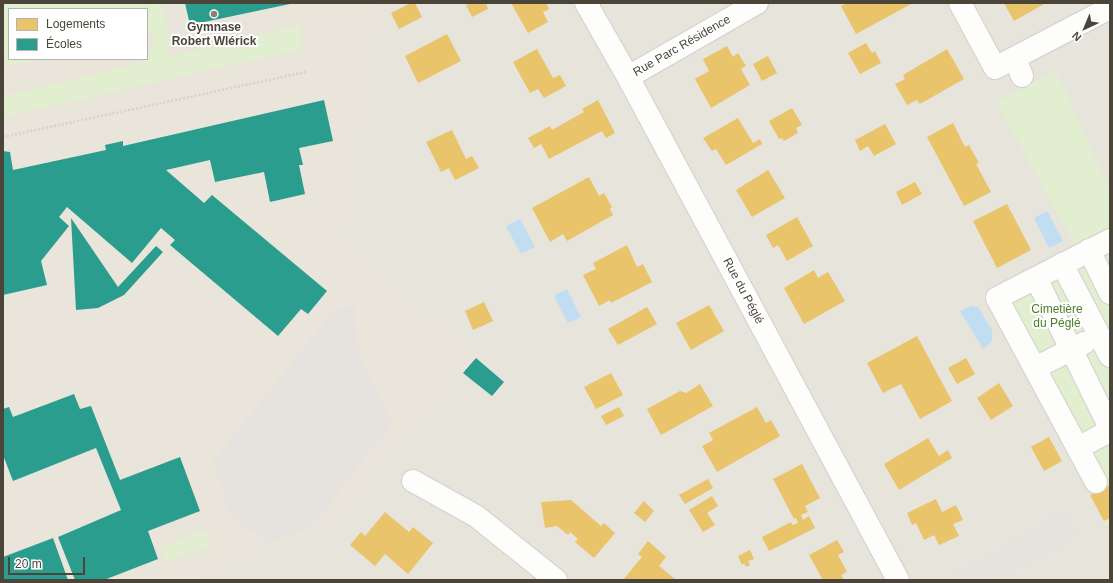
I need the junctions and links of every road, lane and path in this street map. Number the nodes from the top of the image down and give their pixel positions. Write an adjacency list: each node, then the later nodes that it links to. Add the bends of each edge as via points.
1 (586, 3): 6 (street, Rue du Péglé)
2 (757, 3): 6 (street, Rue Parc Résidence)
3 (960, 3): 4 (street, via 995,68 1019,67)
4 (1110, 8)
5 (306, 72): 7 (path)
6 (628, 77): 22 (street, Rue du Péglé)
7 (3, 137)
8 (1110, 240): 9 (street)
9 (1089, 250): 10 (street); 12 (street)
10 (1062, 264): 11 (street); 13 (street)
11 (1036, 278): 14 (street); 16 (street, via 997,298)
12 (1110, 293)
13 (1104, 332): 14 (street); 15 (street)
14 (1071, 350): 16 (street); 17 (street)
15 (1110, 356)
16 (1035, 368): 18 (street)
17 (1110, 430): 18 (street)
18 (1078, 448): 20 (street)
19 (413, 481): 21 (street, via 476,516)
20 (1097, 481)
21 (556, 580)
22 (898, 580)

